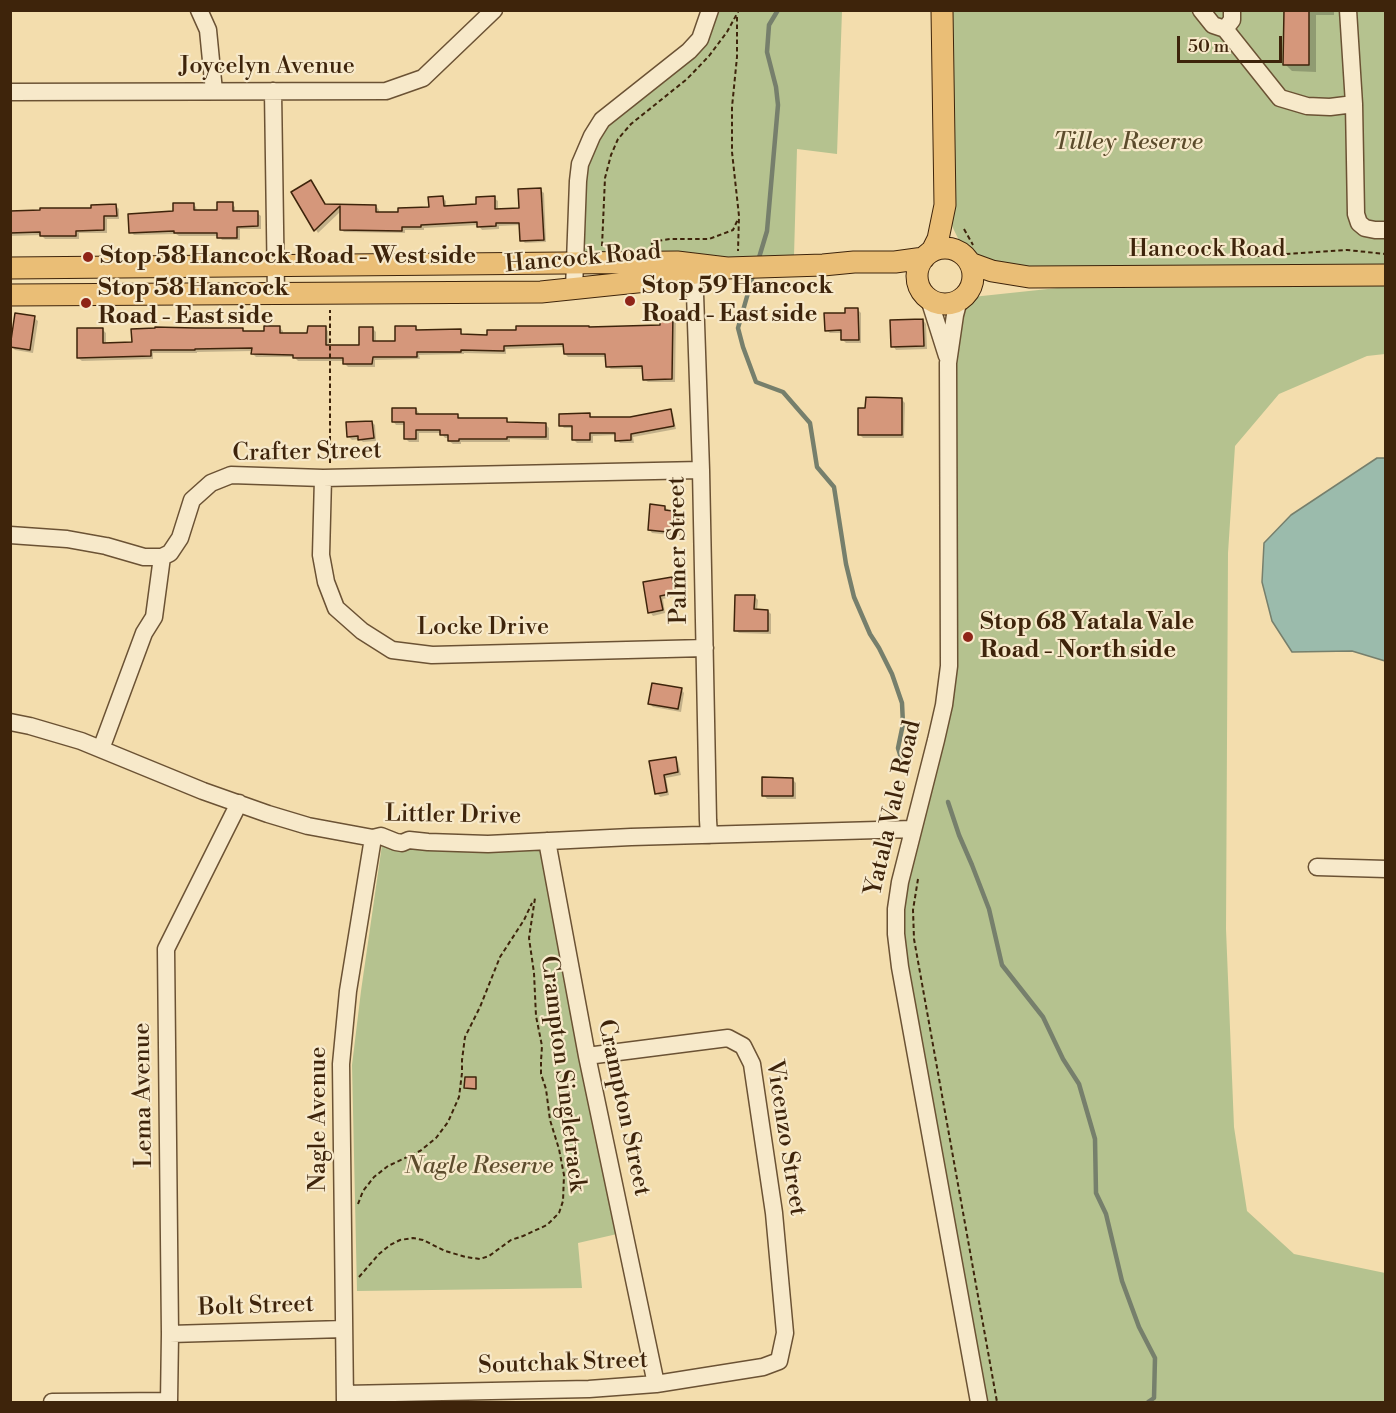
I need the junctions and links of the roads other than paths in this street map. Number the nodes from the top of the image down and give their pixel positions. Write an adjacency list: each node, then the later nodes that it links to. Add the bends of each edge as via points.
1 (199, 10): 9 (street, via 208,30)
2 (710, 10): 17 (street, via 700,39 689,51 602,120 592,136 580,164)
3 (942, 10): 13 (main road)
4 (1201, 10): 8 (street, via 1213,25)
5 (1232, 10): 8 (street, via 1232,20)
6 (1348, 10): 12 (street)
7 (493, 11): 10 (street, Joycelyn Avenue, via 423,78 386,91)
8 (1225, 29): 12 (street, via 1280,98 1307,106)
9 (214, 91): 10 (street, Joycelyn Avenue); 11 (street, Joycelyn Avenue)
10 (273, 91): 19 (street)
11 (10, 92)
12 (1354, 104): 14 (street, via 1356,214 1365,228)
13 (945, 205): 15 (main road, via 938,239); 16 (main road)
14 (1386, 230)
15 (928, 254): 16 (main road, via 950,248); 18 (main road, Hancock Road, via 895,262); 25 (main road, via 918,271)
16 (971, 256): 23 (main road, Hancock Road, via 992,271); 28 (main road, via 974,275)
17 (574, 264): 19 (main road, Hancock Road); 21 (main road, Hancock Road, via 677,262); 24 (street)
18 (823, 265): 21 (main road, Hancock Road); 25 (main road, Hancock Road, via 841,271 892,274)
19 (275, 267): 20 (main road, Hancock Road); 26 (street)
20 (10, 268)
21 (694, 269): 24 (main road, Hancock Road, via 656,280); 30 (street, Palmer Street)
22 (1386, 275): 23 (main road, Hancock Road)
23 (1029, 277): 28 (main road, Hancock Road)
24 (574, 289): 26 (main road, Hancock Road)
25 (924, 292): 28 (main road, via 946,304); 29 (street, Yatala Vale Road)
26 (276, 294): 27 (main road, Hancock Road)
27 (10, 295)
28 (964, 296): 29 (street, Yatala Vale Road)
29 (948, 363): 38 (street, Yatala Vale Road, via 949,666 944,705)
30 (701, 470): 31 (street, Crafter Street); 34 (street, Palmer Street)
31 (327, 477): 33 (street, Crafter Street, via 231,475 211,483 192,500 180,538); 34 (street, Locke Drive, via 321,555 326,582 336,608 392,650 432,655)
32 (10, 535): 33 (street, via 67,539)
33 (162, 558): 36 (street, via 154,617 144,633)
34 (705, 648): 39 (street, Palmer Street)
35 (10, 722): 36 (street, Littler Drive)
36 (101, 749): 37 (street, Littler Drive)
37 (239, 803): 40 (street, Littler Drive, via 308,826); 46 (street, Lema Avenue, via 166,949)
38 (913, 829): 39 (street, Littler Drive); 52 (street, Yatala Vale Road, via 900,882 896,934)
39 (710, 835): 41 (street, Littler Drive)
40 (374, 838): 41 (street, Littler Drive, via 381,836 402,843 409,840 488,844); 45 (street, Nagle Avenue, via 348,991 341,1064)
41 (547, 840): 44 (street, Crampton Street)
42 (1317, 867): 43 (street)
43 (1386, 869)
44 (587, 1056): 47 (street, Vicenzo Street, via 728,1038 743,1046 752,1064 774,1213 785,1333); 48 (street, Crampton Street)
45 (344, 1329): 46 (street, Bolt Street); 49 (street, Nagle Avenue)
46 (170, 1334): 51 (street, Lema Avenue)
47 (779, 1361): 48 (street, Soutchak Street)
48 (656, 1384): 49 (street, Soutchak Street)
49 (345, 1398)
50 (52, 1402): 51 (street)
51 (170, 1402)
52 (979, 1402)

